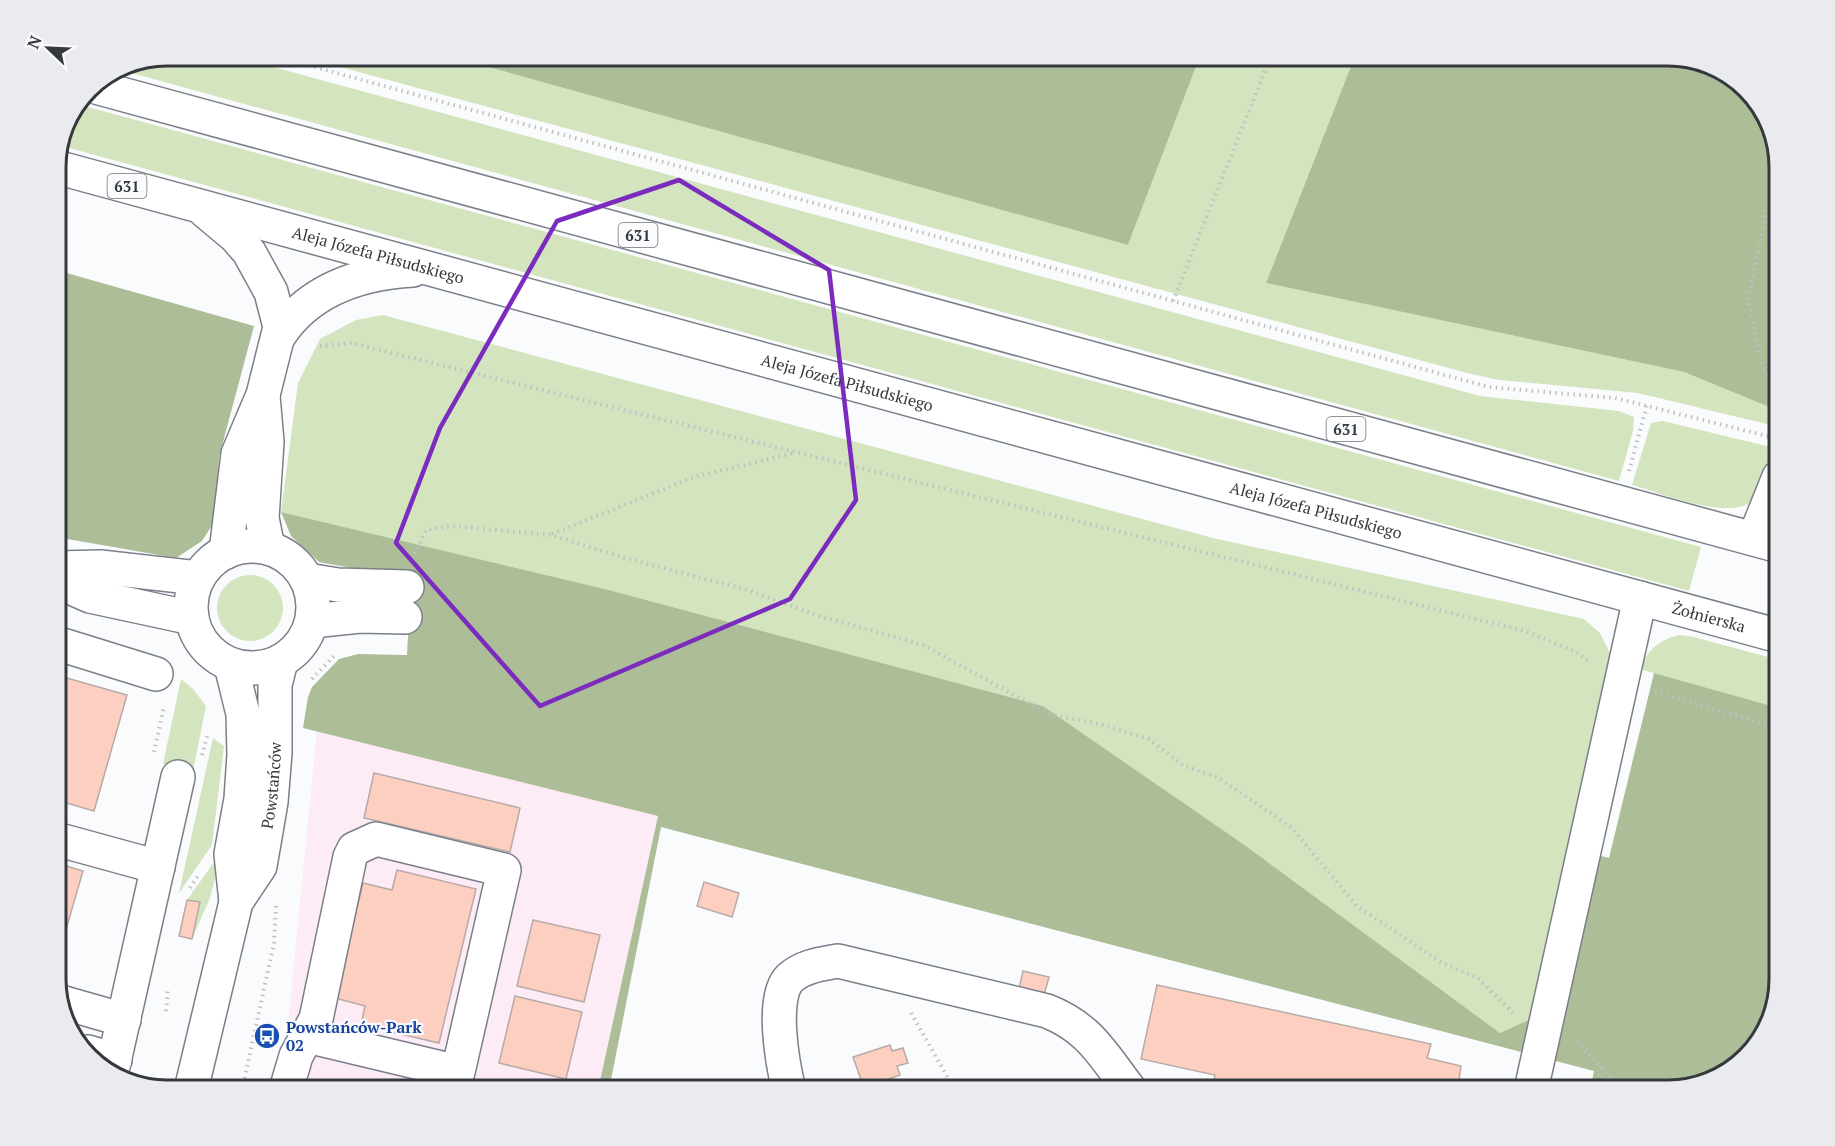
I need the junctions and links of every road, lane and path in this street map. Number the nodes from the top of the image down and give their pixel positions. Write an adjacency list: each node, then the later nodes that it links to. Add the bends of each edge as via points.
1 (311, 66): 8 (path)
2 (1267, 66): 8 (path)
3 (104, 89): 16 (main road, 631)
4 (66, 170): 6 (main road, Aleja Józefa Piłsudskiego / 631)
5 (1769, 200): 11 (path, via 1748,299 1762,365)
6 (198, 206): 7 (main road, Aleja Józefa Piłsudskiego / 631); 9 (main road, via 235,236 263,274 275,303)
7 (433, 269): 9 (main road, via 388,271 334,288 300,308); 26 (main road, Aleja Józefa Piłsudskiego / 631)
8 (1173, 301): 13 (path, via 1490,387 1615,398)
9 (278, 337): 12 (main road)
10 (320, 346): 15 (path, via 351,343)
11 (1769, 378)
12 (263, 395): 19 (main road, via 267,442 262,518); 20 (main road, via 238,454)
13 (1647, 405): 14 (path); 16 (path)
14 (1769, 436)
15 (798, 453): 17 (path, via 694,477); 35 (path, via 1525,631 1576,652)
16 (1620, 502): 18 (main road, 631)
17 (551, 535): 25 (path, via 451,526 426,530); 46 (path, via 923,645 1049,714 1149,739 1184,765 1216,777 1291,827 1357,906 1442,963 1478,978)
18 (1767, 542)
19 (268, 548): 20 (main road, via 254,546); 23 (main road, via 291,560)
20 (226, 552): 22 (main road)
21 (66, 568): 22 (main road, via 100,567)
22 (198, 578): 27 (main road)
23 (307, 580): 25 (main road); 28 (main road)
24 (66, 585): 27 (main road, via 90,596)
25 (404, 597): 28 (main road, via 360,616)
26 (1640, 598): 29 (main road, Żołnierska / 631); 35 (main road)
27 (192, 618): 33 (main road, via 201,641)
28 (312, 621): 32 (main road, via 300,644)
29 (1769, 633)
30 (66, 646): 34 (main road)
31 (338, 652): 36 (path)
32 (281, 661): 33 (main road, via 251,669); 41 (main road, Powstańców, via 275,685 271,801 260,866)
33 (231, 664): 41 (main road, Powstańców, via 243,714 241,799 231,854)
34 (156, 674)
35 (1621, 682): 37 (path); 46 (main road)
36 (306, 685)
37 (1769, 725)
38 (178, 777): 40 (main road)
39 (66, 842): 40 (main road)
40 (158, 867): 45 (main road)
41 (237, 902): 50 (main road, Powstańców)
42 (274, 943): 51 (path)
43 (898, 976): 53 (main road, via 838,961 806,968 789,979 779,1005); 54 (path, via 912,1016); 55 (main road, via 1047,1011 1070,1020 1088,1035)
44 (69, 1004): 45 (main road)
45 (124, 1020): 48 (main road)
46 (1546, 1024): 49 (path); 56 (main road)
47 (307, 1036): 47 (main road, via 458,1072 504,870 376,839 354,849 316,1019); 52 (main road)
48 (106, 1059)
49 (1602, 1068): 57 (path); 58 (path)
50 (193, 1080)
51 (244, 1080)
52 (289, 1080)
53 (786, 1080)
54 (949, 1080)
55 (1122, 1080)
56 (1533, 1080)
57 (1600, 1080)
58 (1612, 1080)

